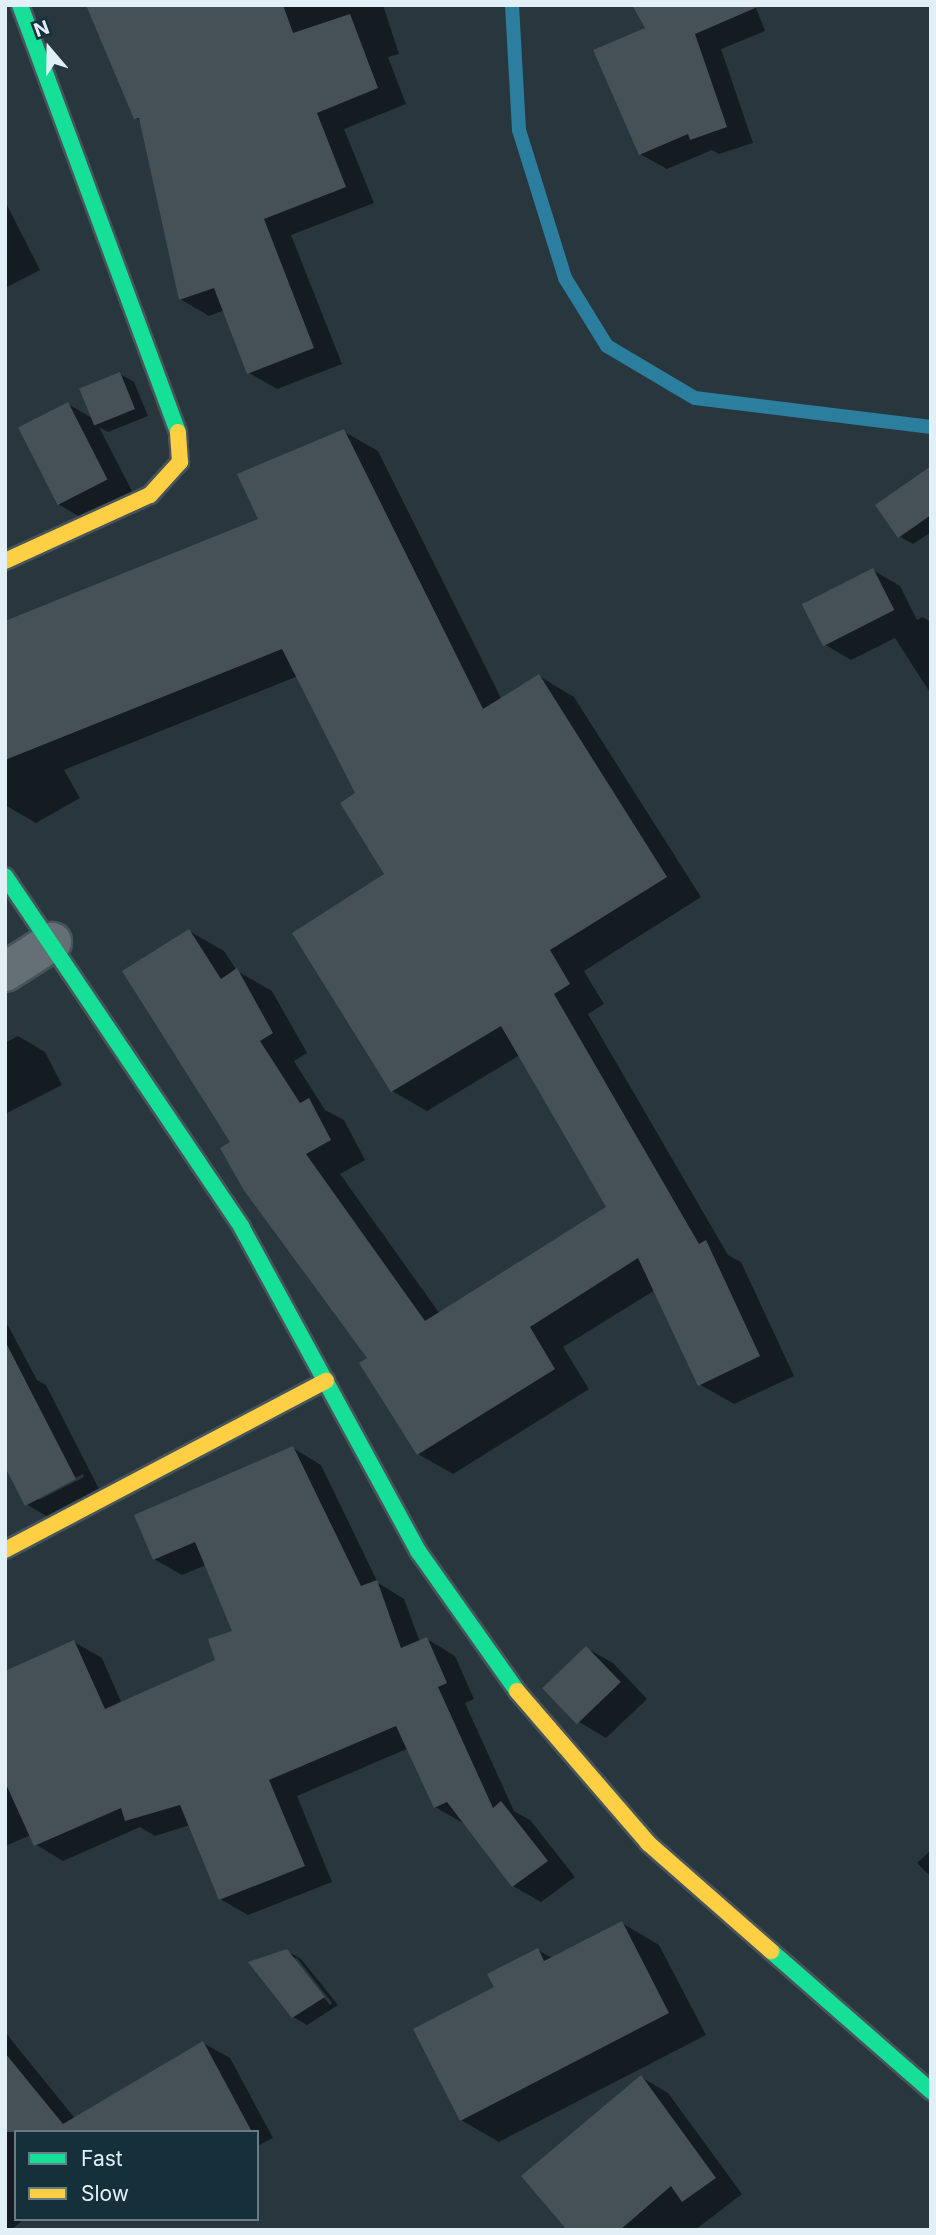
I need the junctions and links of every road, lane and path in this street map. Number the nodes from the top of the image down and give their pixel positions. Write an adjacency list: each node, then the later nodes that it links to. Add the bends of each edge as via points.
1 (20, 5): 2 (street, via 181,439 180,462 150,495)
2 (5, 561)
3 (5, 876): 4 (street)
4 (52, 942): 5 (street); 6 (street, via 242,1228)
5 (5, 972)
6 (326, 1381): 7 (street); 8 (street, via 418,1551 532,1712 648,1843)
7 (5, 1550)
8 (931, 2091)

